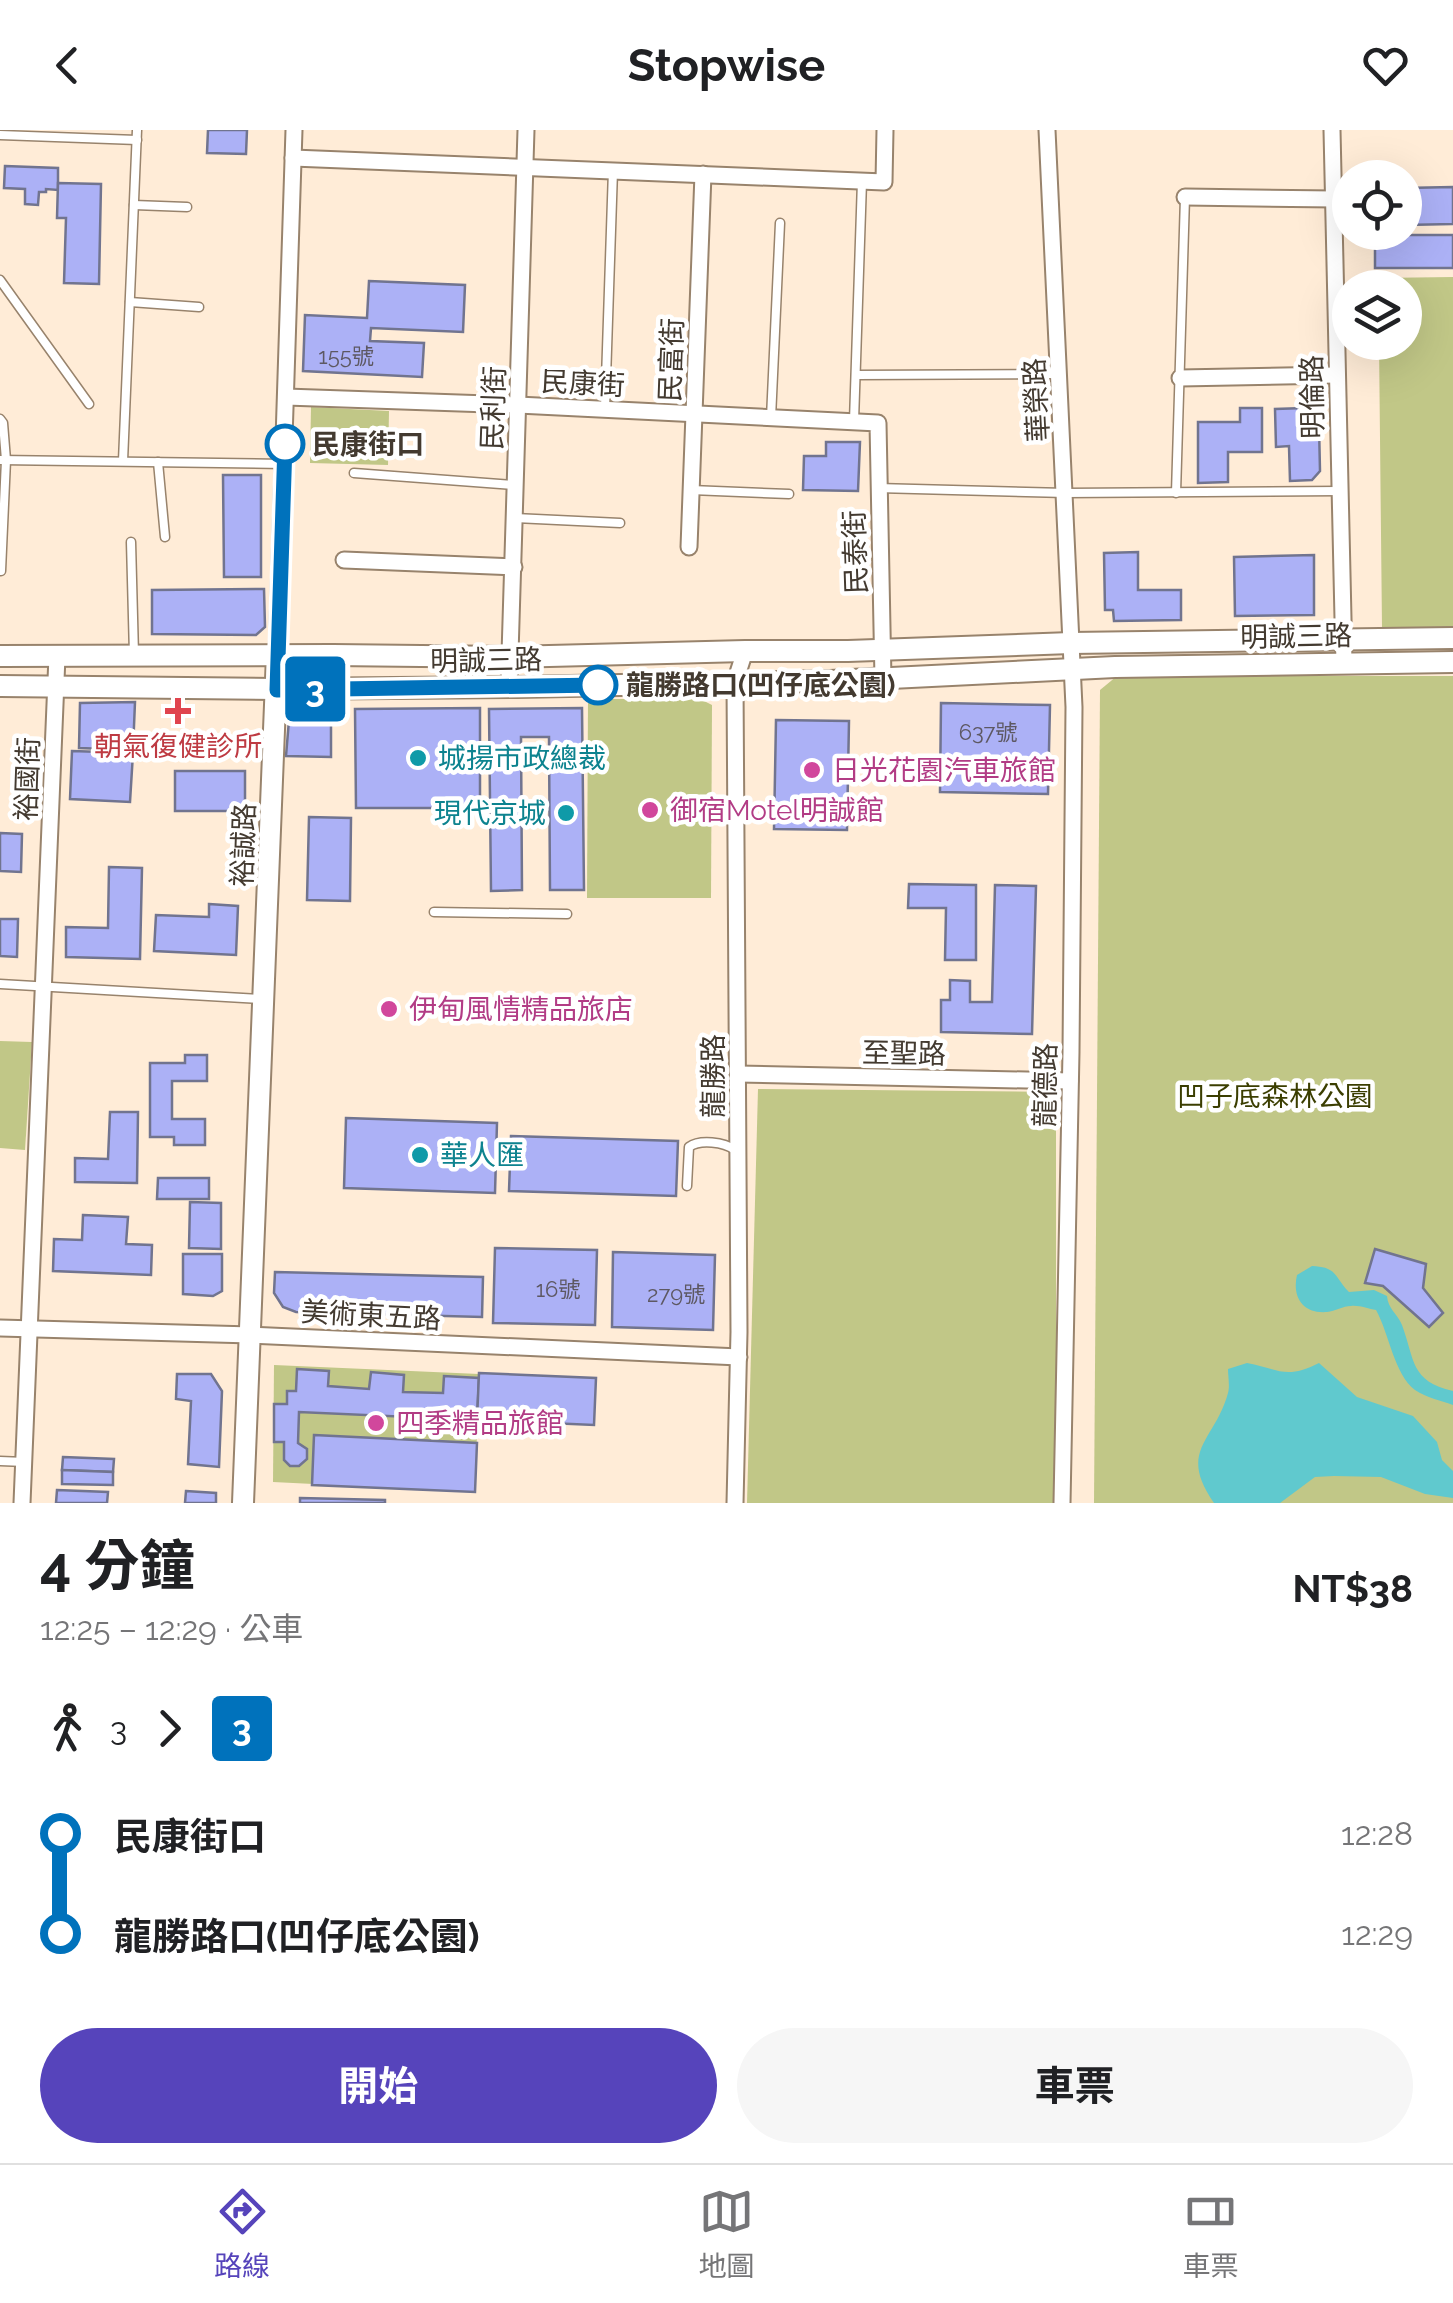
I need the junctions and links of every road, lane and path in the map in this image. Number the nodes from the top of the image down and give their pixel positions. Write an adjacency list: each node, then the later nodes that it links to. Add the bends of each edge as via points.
1 (294, 130): 9 (street, 裕誠路)
2 (526, 130): 11 (street, 民利街)
3 (885, 130): 14 (street, via 884,182)
4 (1047, 130): 24 (street, 華榮路)
5 (1332, 130): 10 (street, 明倫路)
6 (0, 135): 7 (lane)
7 (98, 135): 8 (lane)
8 (137, 135): 17 (lane)
9 (293, 158): 11 (street); 28 (street, 裕誠路)
10 (1333, 160)
11 (526, 167): 12 (street); 30 (street, 民利街)
12 (613, 170): 13 (street); 31 (lane)
13 (703, 174): 14 (street); 32 (street, 民富街)
14 (862, 181): 25 (lane)
15 (1185, 198): 16 (street); 27 (lane)
16 (1332, 199)
17 (134, 204): 18 (lane); 22 (lane)
18 (187, 207)
19 (780, 223): 33 (lane)
20 (1335, 250): 26 (street, 明倫路)
21 (0, 280): 29 (lane)
22 (130, 302): 23 (lane); 38 (lane)
23 (199, 307)
24 (1060, 374): 25 (lane); 46 (street, 華榮路)
25 (856, 375): 35 (lane)
26 (1336, 375): 27 (street); 45 (street, 明倫路)
27 (1180, 378): 47 (lane)
28 (286, 397): 30 (street, 民康街); 40 (street, 裕誠路)
29 (89, 404)
30 (518, 405): 31 (street, 民康街); 42 (street, 民利街)
31 (605, 410): 32 (street, 民康街)
32 (694, 414): 33 (street, 民康街); 44 (street, 民富街)
33 (771, 418): 35 (street, 民康街)
34 (0, 419): 37 (lane)
35 (854, 422): 36 (street, 民康街)
36 (878, 423): 43 (street, 民泰街)
37 (3, 460): 38 (lane); 56 (lane)
38 (123, 462): 39 (lane)
39 (158, 462): 40 (lane); 51 (lane)
40 (284, 464): 65 (street, 裕誠路)
41 (354, 473): 42 (lane)
42 (516, 485): 49 (street, 民利街)
43 (877, 488): 46 (lane); 60 (street, 民泰街)
44 (691, 490): 48 (lane); 53 (street, 民富街)
45 (1340, 491): 47 (lane); 58 (street, 明倫路)
46 (1066, 493): 47 (lane); 59 (street, 華榮路)
47 (1176, 493)
48 (789, 494)
49 (515, 518): 50 (lane); 55 (street, 民利街)
50 (620, 522)
51 (164, 537)
52 (130, 542): 64 (lane)
53 (689, 547)
54 (344, 560): 55 (street)
55 (514, 566): 66 (street, 民利街)
56 (1, 571)
57 (1453, 638): 58 (street, 明誠三路)
58 (1344, 639): 59 (street, 明誠三路); 68 (street, 明倫路)
59 (1071, 643): 60 (street, 明誠三路); 69 (street, 華榮路)
60 (882, 650): 61 (street, 明誠三路); 70 (street, 民泰街)
61 (745, 651): 66 (street, 明誠三路); 71 (street, 龍勝路)
62 (0, 656): 63 (street, 明誠三路)
63 (57, 656): 64 (street, 明誠三路); 73 (street, 裕國街)
64 (134, 656): 65 (street, 明誠三路)
65 (277, 656): 66 (street, 明誠三路); 75 (street, 裕誠路)
66 (510, 657): 74 (street, 民利街)
67 (1453, 662): 68 (street, 明誠三路)
68 (1344, 663): 69 (street, 明誠三路)
69 (1072, 668): 70 (street, 明誠三路); 82 (street, 龍德路)
70 (882, 679): 71 (street, 明誠三路)
71 (735, 682): 74 (street, 明誠三路); 81 (street, 龍勝路)
72 (0, 686): 73 (street, 明誠三路)
73 (55, 687): 75 (street, 明誠三路); 79 (street, 裕國街)
74 (509, 687): 75 (street, 明誠三路)
75 (277, 690): 80 (street, 裕誠路)
76 (434, 912): 77 (lane)
77 (568, 914)
78 (0, 984): 79 (lane)
79 (44, 985): 80 (lane); 86 (street, 裕國街)
80 (264, 1000): 87 (street, 裕誠路)
81 (738, 1074): 82 (street, 至聖路); 83 (street, 龍勝路)
82 (1070, 1082): 94 (street, 龍德路)
83 (738, 1154): 84 (lane, via 726,1145 688,1147); 88 (street, 龍勝路)
84 (688, 1186)
85 (0, 1328): 86 (street, 美術東五路)
86 (30, 1328): 87 (street, 美術東五路); 90 (street, 裕國街)
87 (251, 1334): 88 (street, 美術東五路); 92 (street, 裕誠路)
88 (739, 1357): 93 (street, 龍勝路)
89 (0, 1461): 90 (lane)
90 (25, 1462): 91 (street, 裕國街)
91 (22, 1503)
92 (243, 1503)
93 (735, 1503)
94 (1062, 1503)

